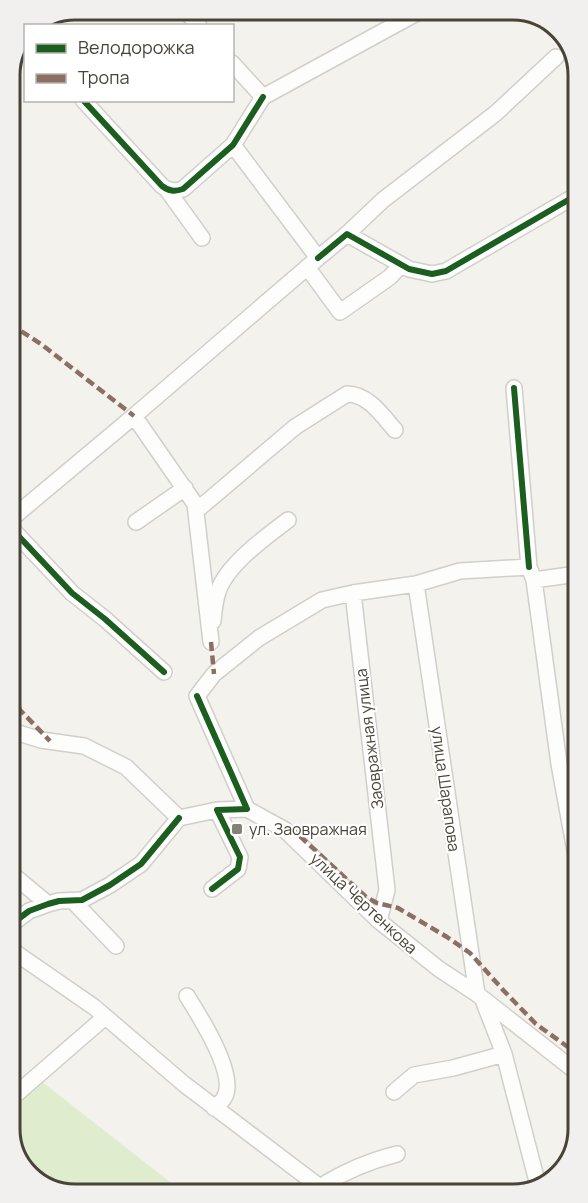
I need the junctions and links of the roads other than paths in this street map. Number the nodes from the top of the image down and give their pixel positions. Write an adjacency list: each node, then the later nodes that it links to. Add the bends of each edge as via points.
1 (404, 20): 4 (street)
2 (556, 57): 9 (street, via 496,113 408,180)
3 (234, 65): 4 (street)
4 (263, 97): 6 (street)
5 (85, 102): 7 (street)
6 (233, 145): 7 (street, via 183,189); 11 (street)
7 (168, 191): 10 (street)
8 (568, 200): 12 (street, via 446,271 432,274)
9 (347, 234): 11 (street); 12 (street)
10 (202, 238)
11 (312, 262): 12 (street, via 340,312); 14 (street)
12 (400, 266)
13 (514, 388): 22 (street)
14 (134, 416): 16 (street); 17 (street)
15 (395, 430): 18 (street, via 373,405 357,394 347,393 295,427)
16 (185, 488): 18 (street); 20 (street)
17 (20, 511)
18 (196, 511): 19 (street, via 211,642 219,588 253,548)
19 (288, 520)
20 (136, 522)
21 (20, 538): 26 (street, via 72,593)
22 (532, 573): 23 (street); 24 (street, via 460,571); 30 (street)
23 (568, 574)
24 (416, 584): 25 (street); 41 (street, улица Шарапова)
25 (353, 593): 28 (street, via 322,600 260,638 214,674 197,696); 37 (street, Заовражная улица, via 387,890)
26 (164, 672)
27 (20, 733): 31 (street, via 84,746 126,767)
28 (247, 809): 29 (street); 37 (street, улица Чертенкова, via 285,830)
29 (217, 810): 31 (street); 33 (street, via 240,857 238,869)
30 (568, 813)
31 (179, 818): 34 (street, via 141,864 110,885)
32 (20, 881): 35 (street)
33 (212, 889)
34 (74, 901): 35 (street); 38 (street)
35 (48, 904): 36 (street)
36 (20, 918)
37 (379, 921): 41 (street, улица Чертенкова)
38 (116, 946)
39 (20, 956): 42 (street)
40 (187, 996): 47 (street, via 218,1052 227,1078 225,1098)
41 (480, 997): 43 (street, улица Шарапова); 44 (street, улица Чертенкова)
42 (105, 1017): 45 (street); 47 (street)
43 (504, 1054): 46 (street, via 414,1075); 49 (street, улица Шарапова)
44 (568, 1065)
45 (20, 1091)
46 (394, 1092)
47 (214, 1108): 50 (street)
48 (397, 1154): 51 (street, via 342,1173)
49 (535, 1179)
50 (315, 1184)
51 (329, 1184)

